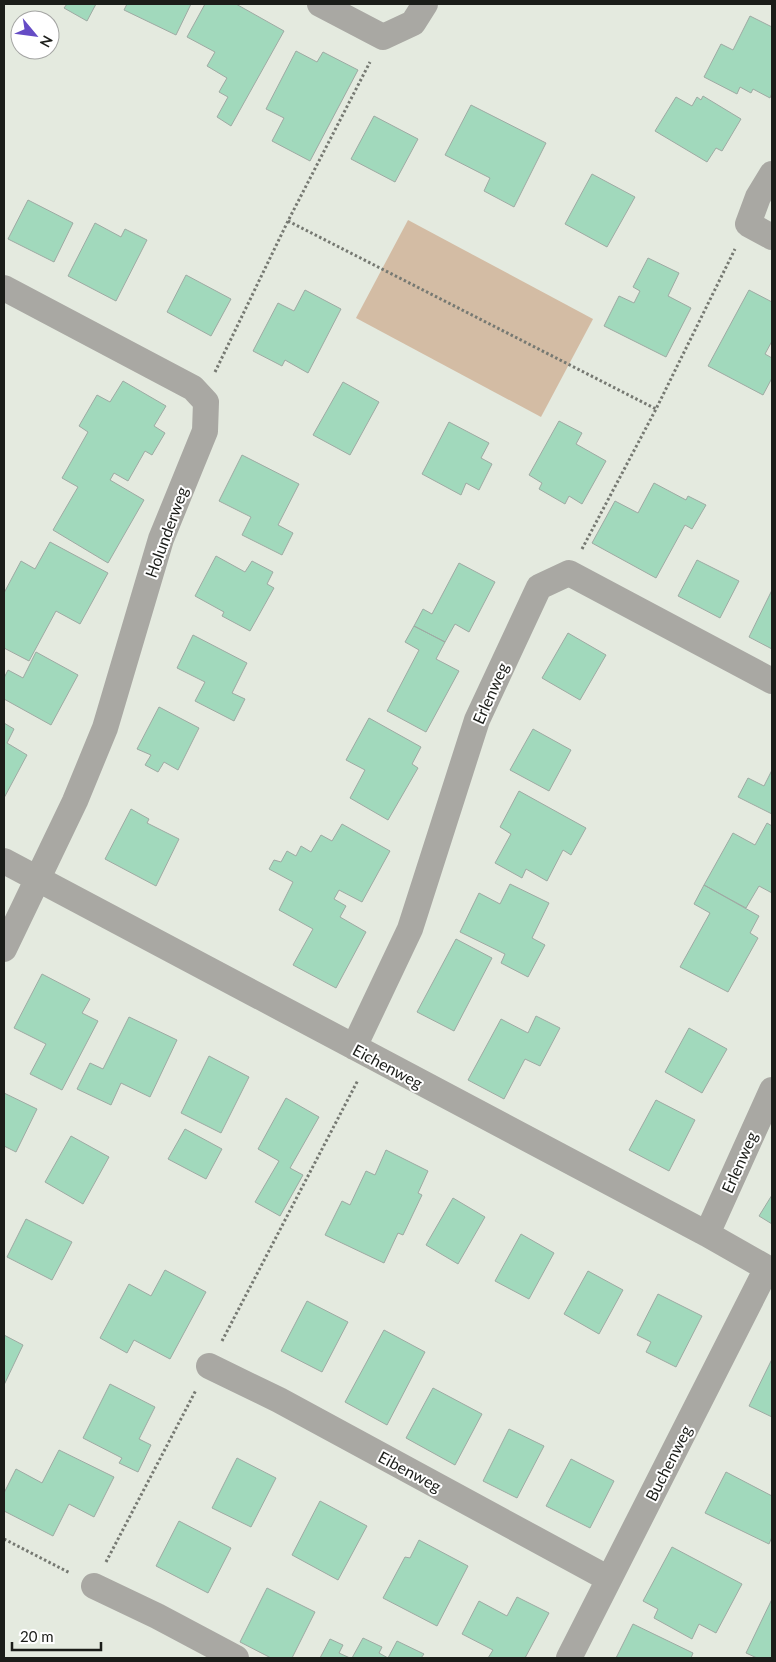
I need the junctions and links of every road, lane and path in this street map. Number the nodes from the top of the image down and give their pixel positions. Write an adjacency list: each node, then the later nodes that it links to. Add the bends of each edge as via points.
1 (320, 4): 3 (street)
2 (425, 4): 3 (street, via 413,23)
3 (383, 37): 5 (path)
4 (772, 174): 6 (street, via 758,197)
5 (288, 221): 9 (path, via 211,379); 10 (path)
6 (748, 224): 7 (street); 10 (path)
7 (772, 238)
8 (4, 288): 9 (street, via 193,388)
9 (206, 402): 14 (street, Holunderweg, via 205,431 161,539 105,728 75,801)
10 (656, 409): 11 (path)
11 (569, 573): 12 (street); 16 (street, Erlenweg, via 539,587 477,720 410,930)
12 (772, 681)
13 (4, 861): 14 (street, Eichenweg)
14 (37, 878): 15 (street, Holunderweg); 16 (street, Eichenweg)
15 (4, 949)
16 (362, 1052): 18 (street, Eichenweg); 20 (path)
17 (772, 1090): 18 (street, Erlenweg)
18 (707, 1234): 19 (street, Eichenweg)
19 (770, 1269): 22 (street, Buchenweg)
20 (209, 1366): 22 (street, Eibenweg, via 279,1400); 23 (path)
21 (4, 1539): 23 (path)
22 (609, 1579): 25 (street, Buchenweg)
23 (94, 1586): 24 (street)
24 (236, 1658)
25 (569, 1658)

